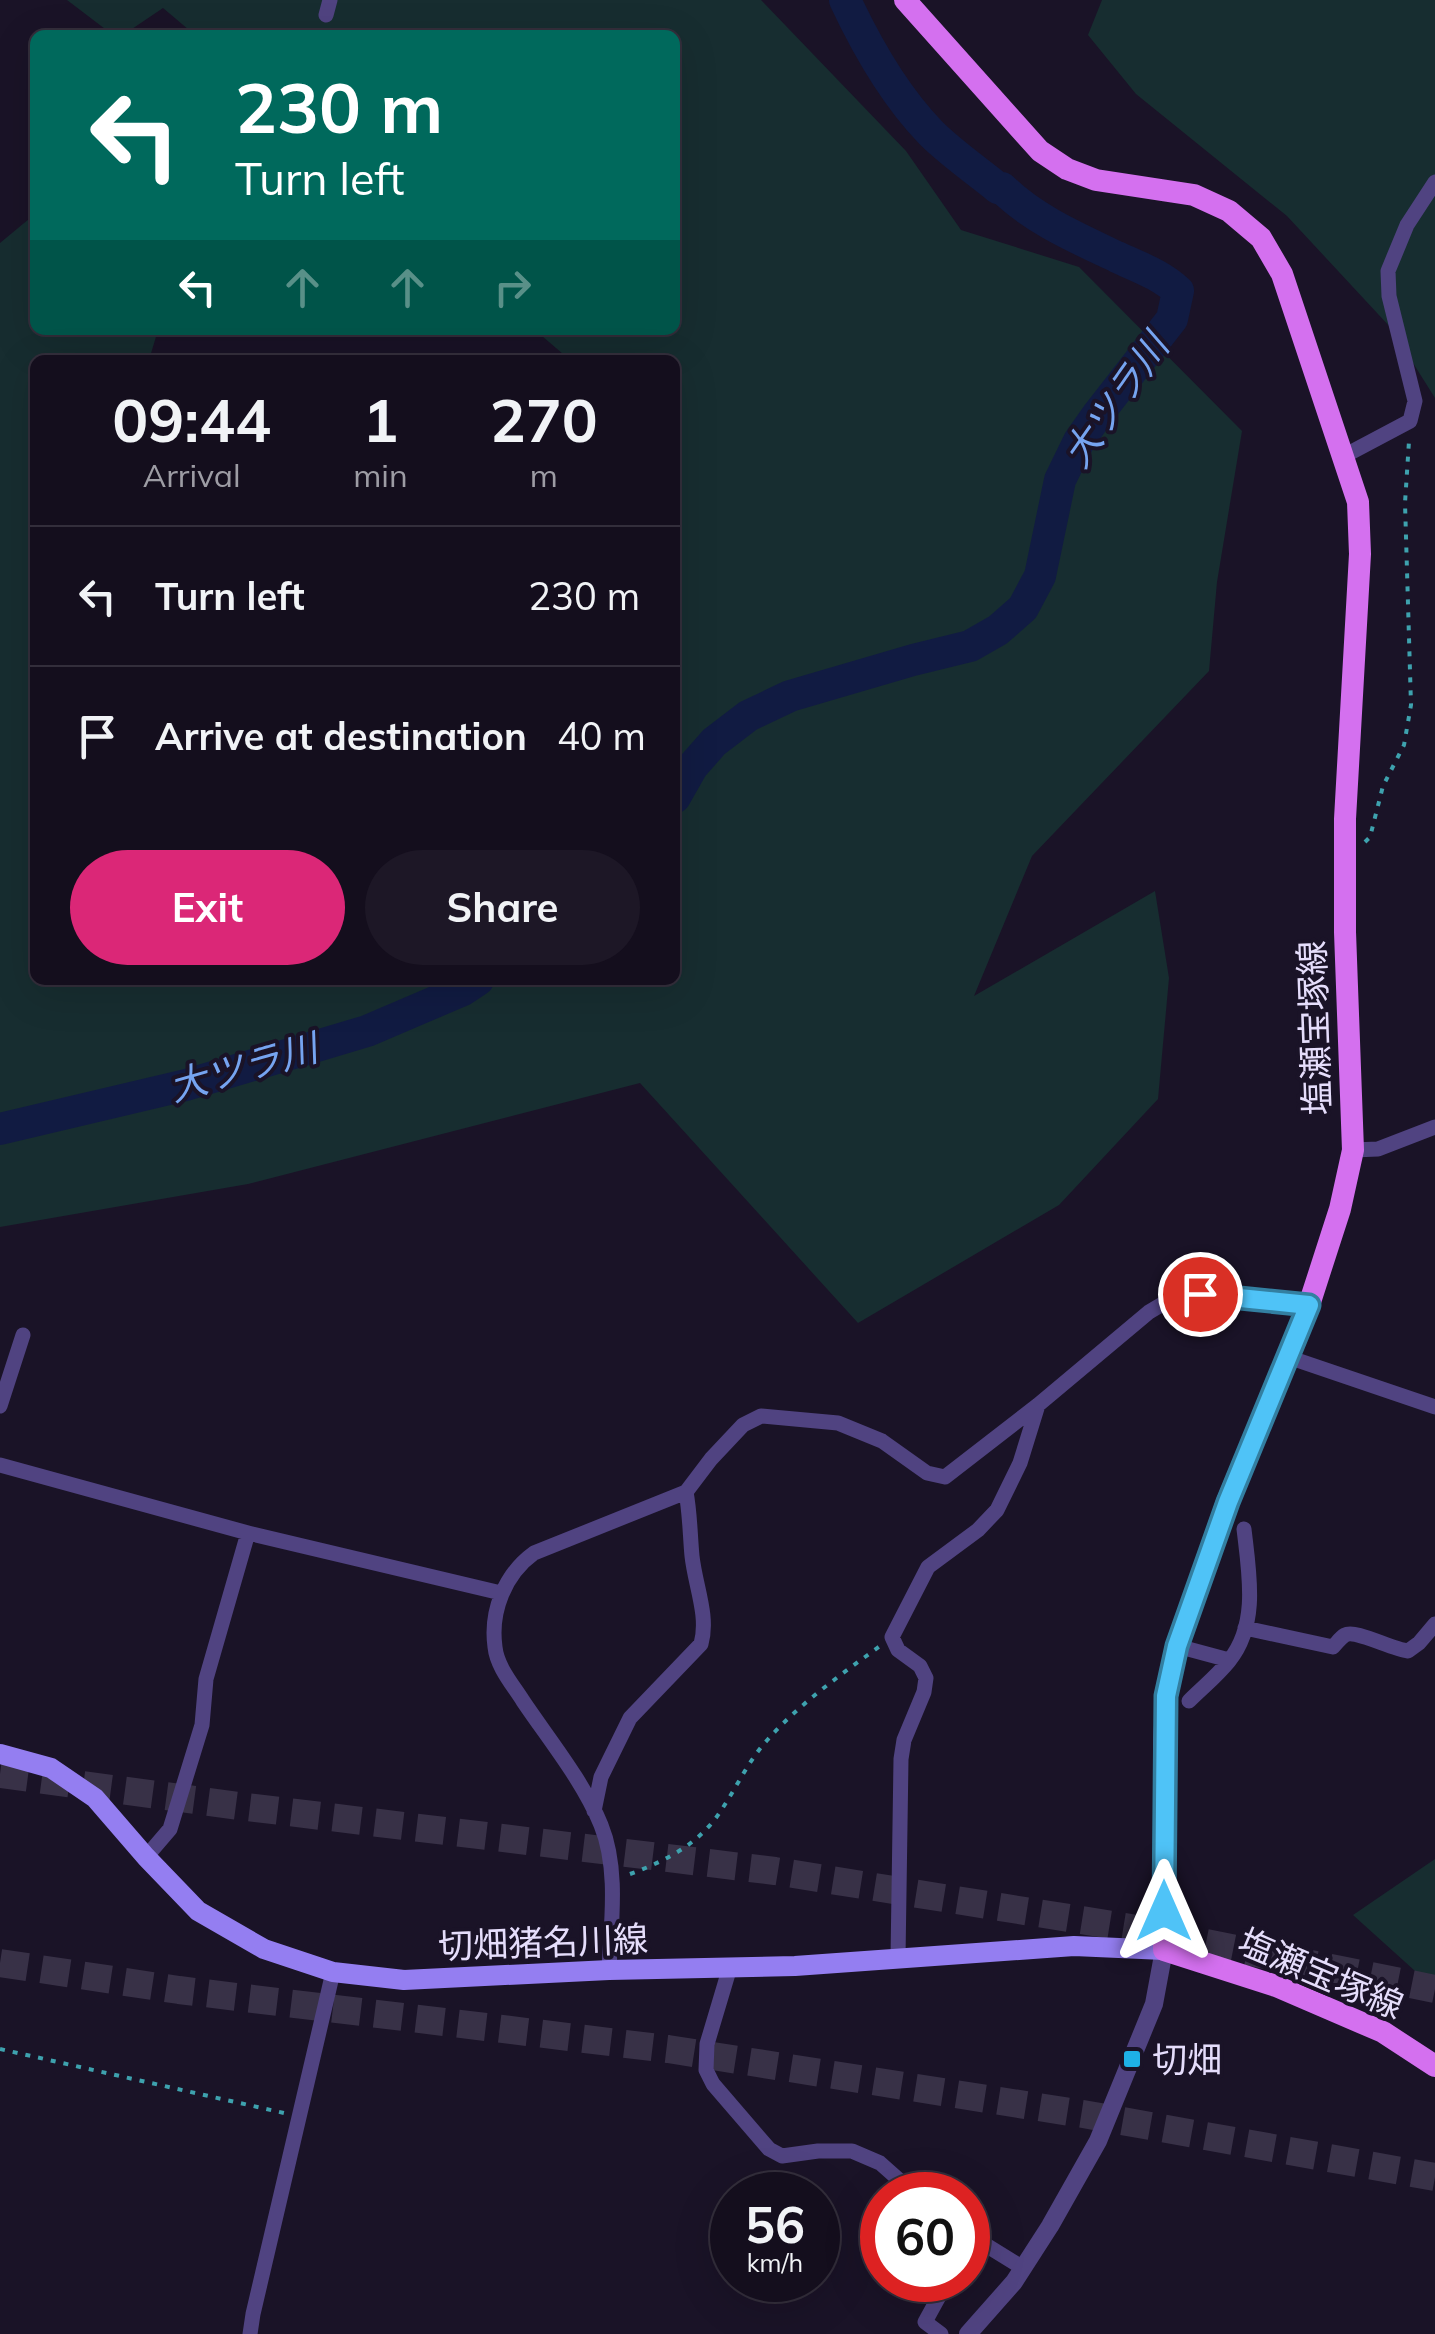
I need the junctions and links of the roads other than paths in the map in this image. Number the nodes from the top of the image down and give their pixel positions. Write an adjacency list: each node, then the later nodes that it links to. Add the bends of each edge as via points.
1 (904, 0): 3 (main road, 塩瀬宝塚線, via 1040,151 1096,180 1194,195 1261,238 1282,274)
2 (1435, 182): 3 (street, via 1388,271 1416,401 1410,422)
3 (1344, 456): 5 (main road, 塩瀬宝塚線, via 1358,502 1360,554 1345,819)
4 (1435, 1127): 5 (street)
5 (1353, 1150): 6 (main road, 塩瀬宝塚線)
6 (1309, 1305): 8 (main road, 塩瀬宝塚線); 9 (street, via 1200,1294 1171,1299)
7 (23, 1335): 10 (street)
8 (1288, 1357): 11 (street); 19 (main road, 塩瀬宝塚線)
9 (1038, 1404): 13 (street, via 945,1477 838,1423 761,1416 743,1425); 26 (street, via 997,1510 928,1568 892,1637 926,1678 902,1759)
10 (0, 1406)
11 (1435, 1408)
12 (0, 1465): 15 (street)
13 (686, 1492): 16 (street, via 534,1553 518,1564); 23 (street, via 705,1630 701,1644 630,1718 601,1777)
14 (1244, 1530): 18 (street, via 1252,1590)
15 (248, 1533): 16 (street); 24 (street, via 170,1829)
16 (501, 1594): 23 (street, via 495,1649 505,1674)
17 (1435, 1624): 18 (street, via 1408,1651 1354,1633 1333,1648)
18 (1244, 1628): 20 (street)
19 (1177, 1646): 20 (street); 25 (main road, 塩瀬宝塚線, via 1166,1696)
20 (1230, 1660): 21 (street)
21 (1189, 1701)
22 (0, 1754): 24 (main road, 切畑猪名川線, via 52,1768 95,1798)
23 (594, 1811): 28 (street, via 612,1880)
24 (146, 1857): 29 (main road, 切畑猪名川線, via 198,1911 264,1949)
25 (1164, 1950): 26 (main road, 切畑猪名川線, via 1074,1946); 30 (main road, 塩瀬宝塚線, via 1276,1986 1383,2032); 33 (street, via 1154,2004 1098,2141)
26 (898, 1958): 27 (main road, 切畑猪名川線)
27 (730, 1967): 28 (main road, 切畑猪名川線); 31 (street, via 707,2044 713,2084 782,2156 852,2150)
28 (609, 1970): 29 (main road, 切畑猪名川線, via 404,1980)
29 (334, 1972): 35 (street)
30 (1435, 2066)
31 (890, 2172)
32 (990, 2249): 33 (street)
33 (1024, 2268): 37 (street)
34 (936, 2302): 36 (street, via 925,2322)
35 (250, 2334)
36 (942, 2334)
37 (968, 2334)

